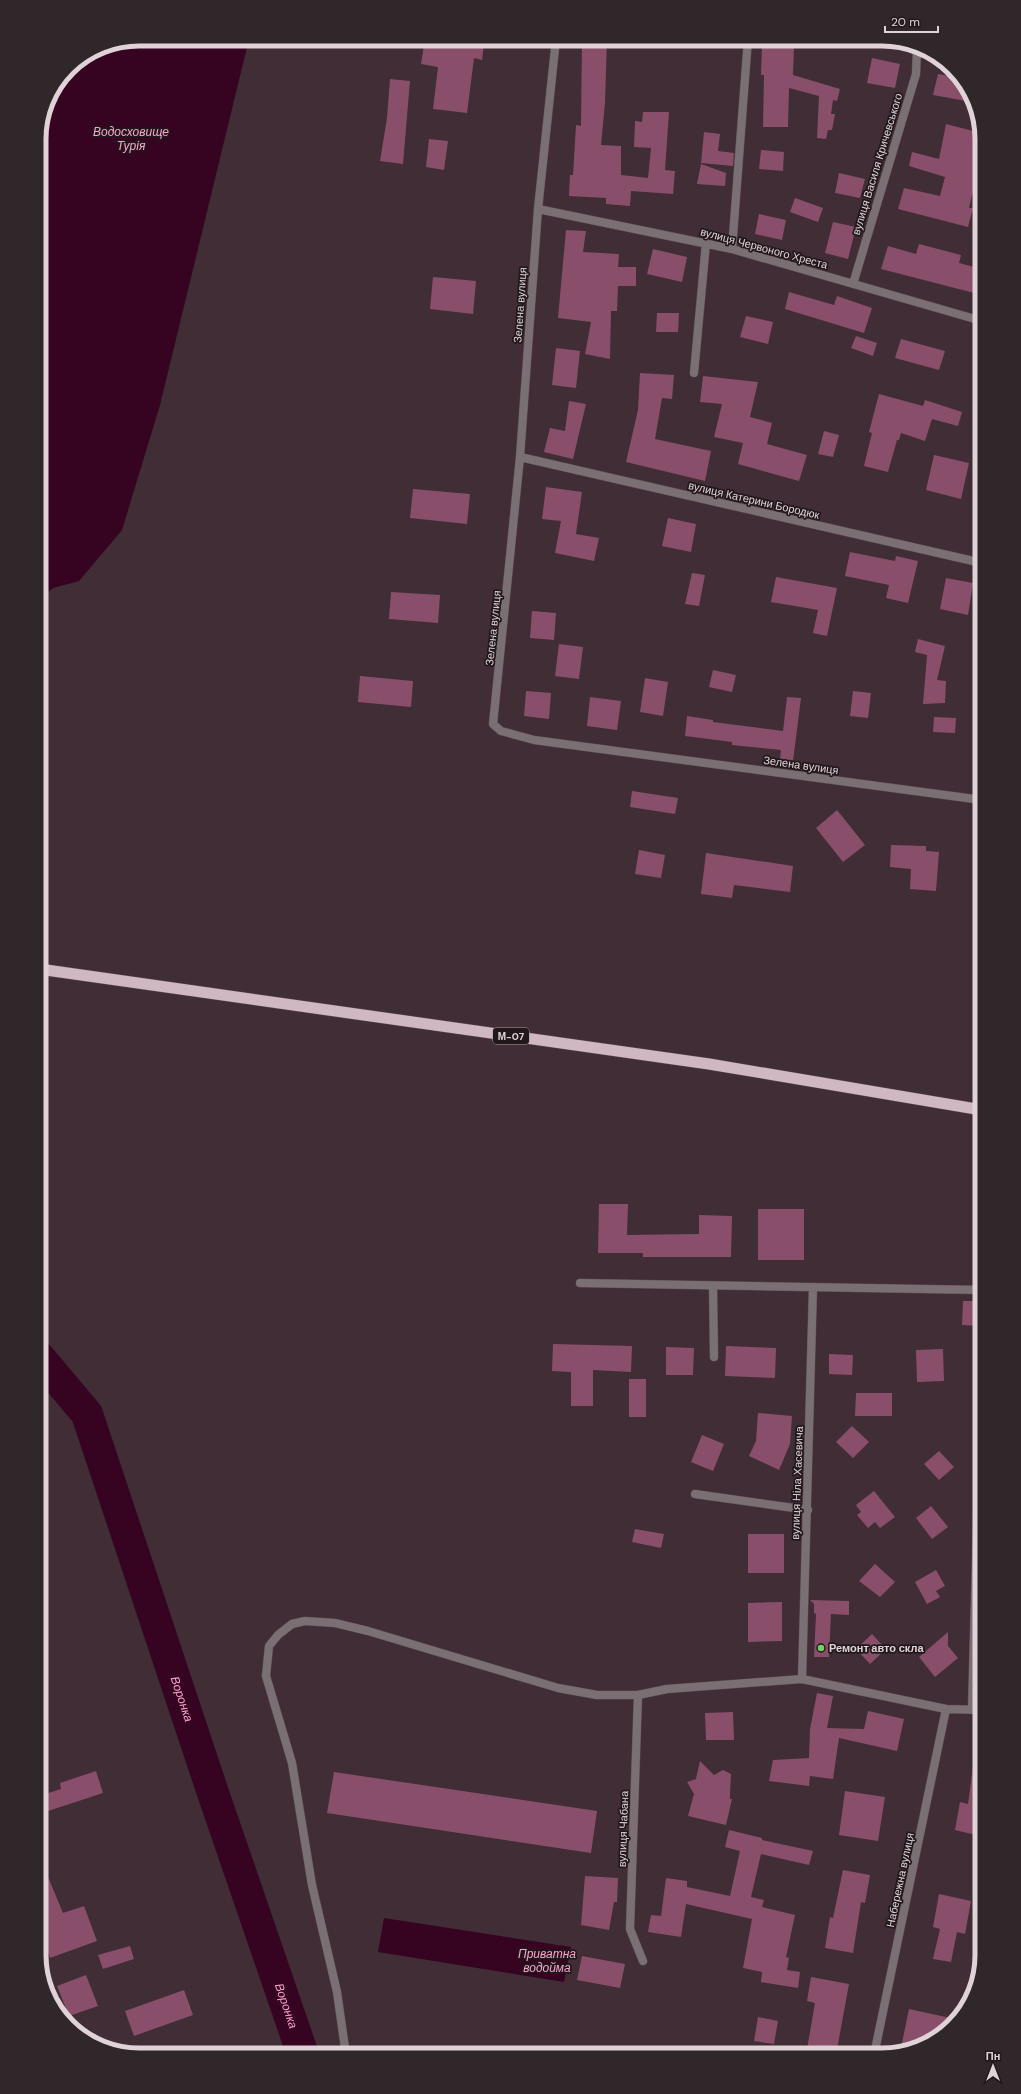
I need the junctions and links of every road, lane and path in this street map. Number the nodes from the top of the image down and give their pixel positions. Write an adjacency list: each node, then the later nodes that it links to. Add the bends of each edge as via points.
1 (555, 46): 4 (street, Зелена вулиця)
2 (747, 46): 6 (street)
3 (917, 53): 7 (street, вулиця Василя Кричевського, via 916,74)
4 (538, 209): 5 (street, вулиця Червоного Хреста); 10 (street, Зелена вулиця)
5 (706, 243): 6 (street, вулиця Червоного Хреста); 9 (street)
6 (732, 249): 7 (street, вулиця Червоного Хреста)
7 (853, 284): 8 (street, вулиця Червоного Хреста)
8 (975, 319)
9 (694, 373)
10 (520, 457): 11 (street, вулиця Катерини Бородюк); 12 (street, Зелена вулиця, via 493,724 502,731 534,740)
11 (975, 561)
12 (975, 799)
13 (46, 970): 14 (highway, М-07, via 708,1064)
14 (975, 1109)
15 (580, 1283): 16 (street)
16 (714, 1286): 17 (street); 19 (street)
17 (813, 1288): 18 (street); 21 (street, вулиця Ніла Хасевича)
18 (975, 1290)
19 (714, 1357)
20 (695, 1494): 21 (street)
21 (808, 1510): 23 (street, вулиця Ніла Хасевича)
22 (975, 1598): 26 (street)
23 (802, 1679): 24 (street, via 667,1689); 25 (street)
24 (638, 1695): 28 (street, вулиця Чабана, via 630,1929); 29 (street, via 597,1695 558,1688 368,1630 335,1623 305,1621 292,1624 278,1635 269,1646 266,1676 292,1763 312,1885 337,1992)
25 (946, 1709): 26 (street); 30 (street, Набережна вулиця)
26 (972, 1709): 27 (street)
27 (975, 1709)
28 (643, 1961)
29 (345, 2048)
30 (875, 2048)

